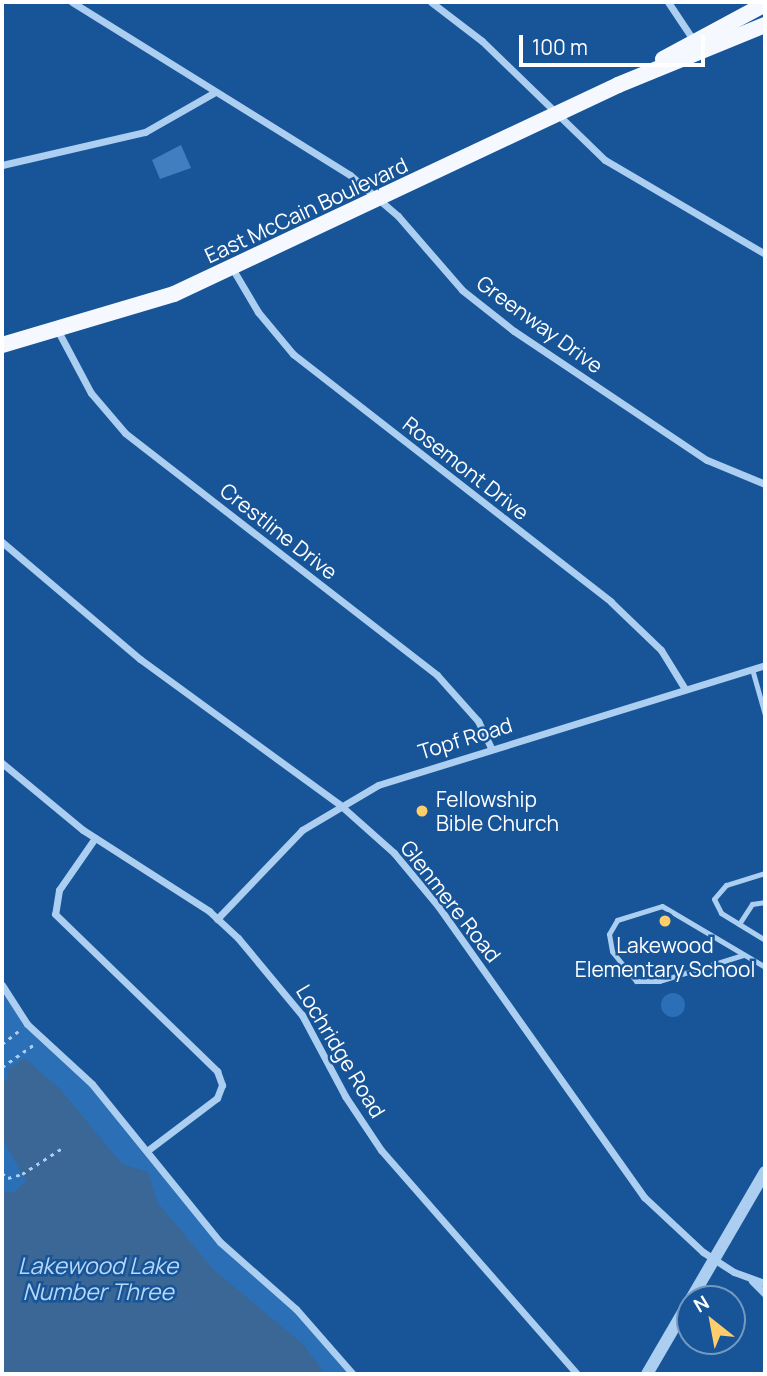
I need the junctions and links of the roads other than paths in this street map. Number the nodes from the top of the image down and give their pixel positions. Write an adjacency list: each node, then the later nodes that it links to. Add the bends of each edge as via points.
1 (72, 2): 8 (street, Greenway Drive)
2 (431, 2): 9 (street, via 482,41)
3 (668, 2): 6 (street)
4 (765, 4): 6 (main road, East McCain Boulevard)
5 (765, 25): 7 (main road, East McCain Boulevard)
6 (694, 41): 7 (main road, East McCain Boulevard)
7 (618, 85): 9 (main road, East McCain Boulevard)
8 (215, 92): 10 (street, via 145,132); 11 (street, Greenway Drive, via 328,161)
9 (556, 115): 11 (main road, East McCain Boulevard); 12 (street, via 605,160)
10 (2, 165)
11 (379, 200): 13 (main road, East McCain Boulevard); 16 (street, Greenway Drive, via 462,290 505,325 708,460)
12 (765, 254)
13 (232, 268): 14 (main road, East McCain Boulevard, via 137,308); 20 (street, Rosemont Drive, via 258,312 293,354 611,601 660,650)
14 (58, 331): 15 (main road, East McCain Boulevard); 22 (street, Crestline Drive, via 92,393 125,433 437,675 478,722)
15 (2, 345)
16 (765, 484)
17 (2, 542): 24 (street, Glenmere Road, via 140,659)
18 (765, 665): 19 (street, Topf Road)
19 (752, 669): 20 (street, Topf Road); 21 (lane)
20 (685, 689): 22 (street, Topf Road)
21 (765, 715)
22 (491, 748): 24 (street, Topf Road, via 408,773)
23 (2, 763): 25 (street, Lochridge Road)
24 (339, 804): 28 (street, Topf Road, via 278,850); 36 (street, Glenmere Road, via 394,853 438,906 645,1197)
25 (95, 838): 28 (street, Lochridge Road); 34 (street, via 59,890 55,914 217,1071 222,1085 217,1098)
26 (765, 873): 29 (lane, via 726,884 717,893 715,906)
27 (765, 902): 29 (lane, via 752,904)
28 (217, 919): 43 (street, Lochridge Road, via 285,990 382,1150)
29 (739, 924): 30 (lane)
30 (765, 940)
31 (743, 955): 31 (lane, via 662,906 617,920 610,934 611,951 636,981 659,981); 32 (lane)
32 (765, 967)
33 (2, 985): 34 (street, via 27,1024 92,1084)
34 (147, 1151): 42 (street, via 220,1242 296,1309)
35 (765, 1172): 36 (street)
36 (713, 1258): 37 (street, Glenmere Road); 39 (street)
37 (752, 1281): 38 (street, Glenmere Road); 40 (street, Glenmere Road)
38 (765, 1283)
39 (698, 1285)
40 (765, 1294)
41 (676, 1325): 44 (street)
42 (353, 1374)
43 (577, 1374)
44 (648, 1374)

